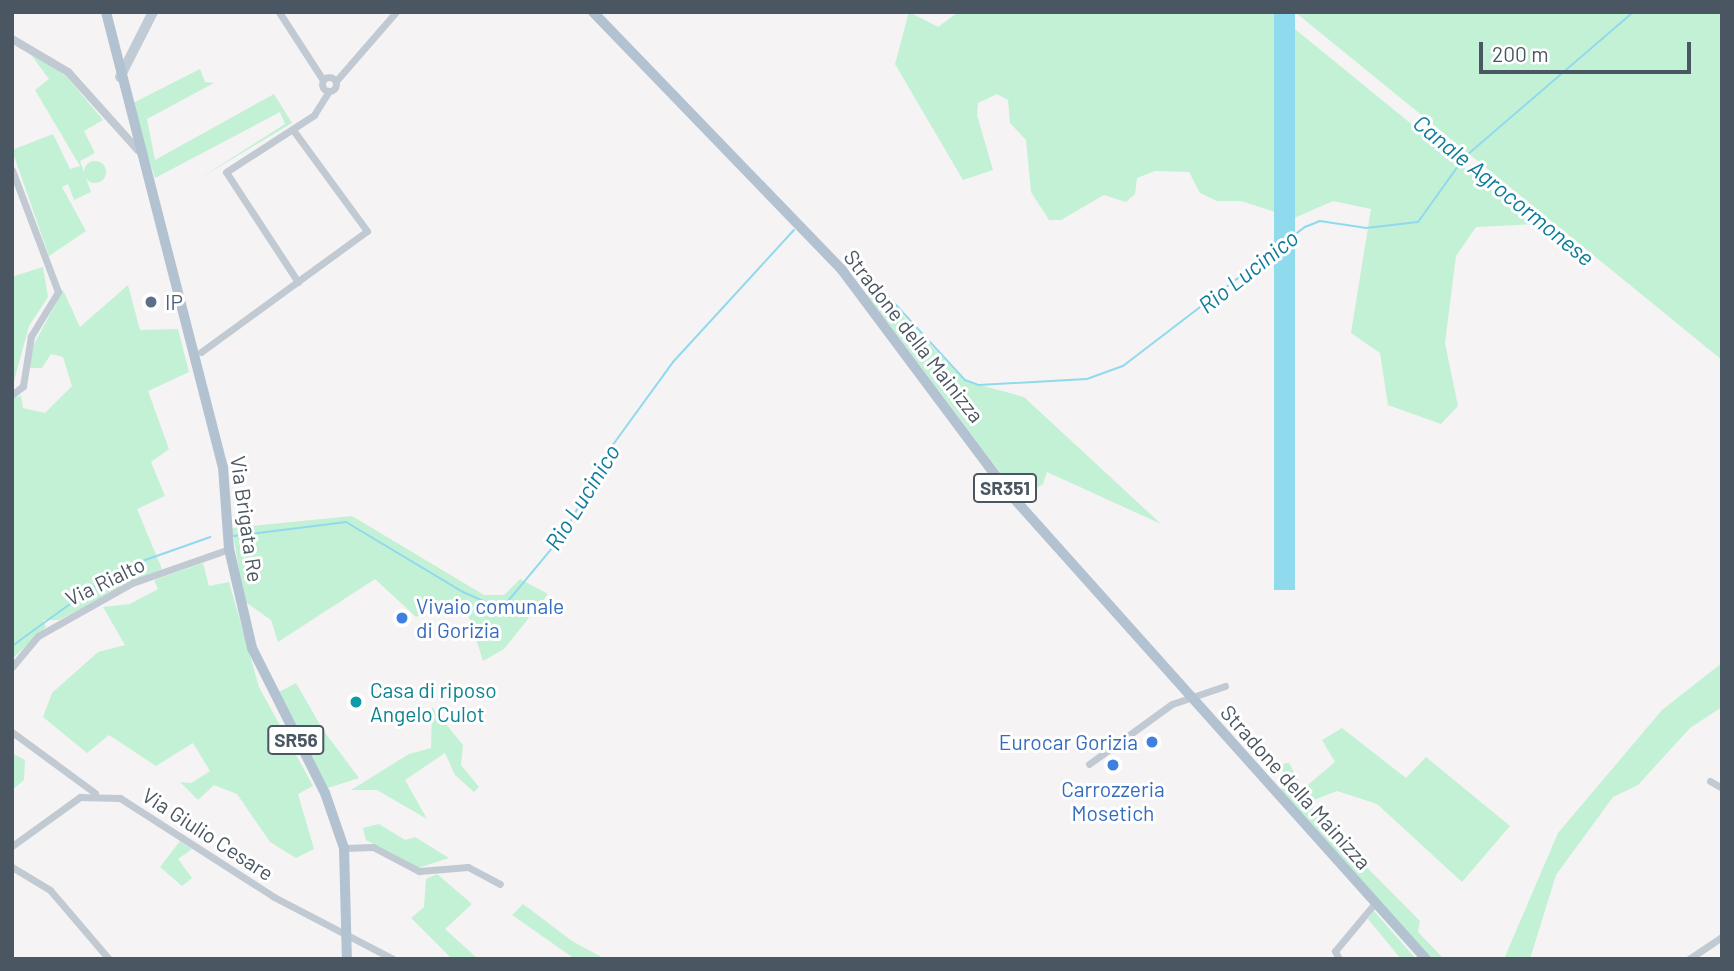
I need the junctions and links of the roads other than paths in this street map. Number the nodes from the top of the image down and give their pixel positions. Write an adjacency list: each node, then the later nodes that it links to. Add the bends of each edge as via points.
1 (106, 12): 7 (main road, Via Brigata Re / SR56)
2 (153, 12): 7 (main road)
3 (279, 12): 8 (street)
4 (396, 12): 9 (street)
5 (593, 12): 20 (main road, Stradone della Mainizza / SR351, via 842,270 1009,494)
6 (12, 39): 12 (street, via 68,72)
7 (119, 78): 12 (main road, Via Brigata Re / SR56)
8 (323, 80): 9 (street); 10 (street)
9 (336, 81): 10 (street)
10 (329, 91): 11 (street, via 323,107)
11 (293, 131): 14 (street, via 226,172); 14 (street, via 367,231)
12 (138, 150): 17 (main road, Via Brigata Re / SR56, via 223,467)
13 (12, 170): 16 (street, via 58,292 31,336 23,386)
14 (298, 282): 15 (street)
15 (201, 352)
16 (12, 395)
17 (228, 543): 18 (street, Via Rialto, via 132,583 38,636); 27 (main road, Via Brigata Re / SR56, via 252,648 325,793)
18 (12, 667)
19 (1224, 685): 20 (street, Stradone della Mainizza)
20 (1189, 696): 22 (street, Stradone della Mainizza); 30 (main road, Stradone della Mainizza / SR351)
21 (12, 732): 25 (street)
22 (1089, 764)
23 (1710, 781): 24 (street)
24 (1722, 788)
25 (95, 793): 26 (street, via 80,797); 32 (street, Via Giulio Cesare, via 120,798)
26 (12, 846)
27 (344, 848): 29 (street, via 373,847 419,871 468,867); 32 (main road, Via Brigata Re / SR56)
28 (12, 867): 33 (street, via 50,890)
29 (500, 884)
30 (1376, 903): 36 (street, via 1335,951); 37 (main road, Stradone della Mainizza / SR351)
31 (1722, 937): 38 (street)
32 (350, 938): 34 (main road, SR56); 35 (street, Via Giulio Cesare)
33 (109, 959)
34 (347, 959)
35 (393, 959)
36 (1339, 959)
37 (1426, 959)
38 (1689, 959)

